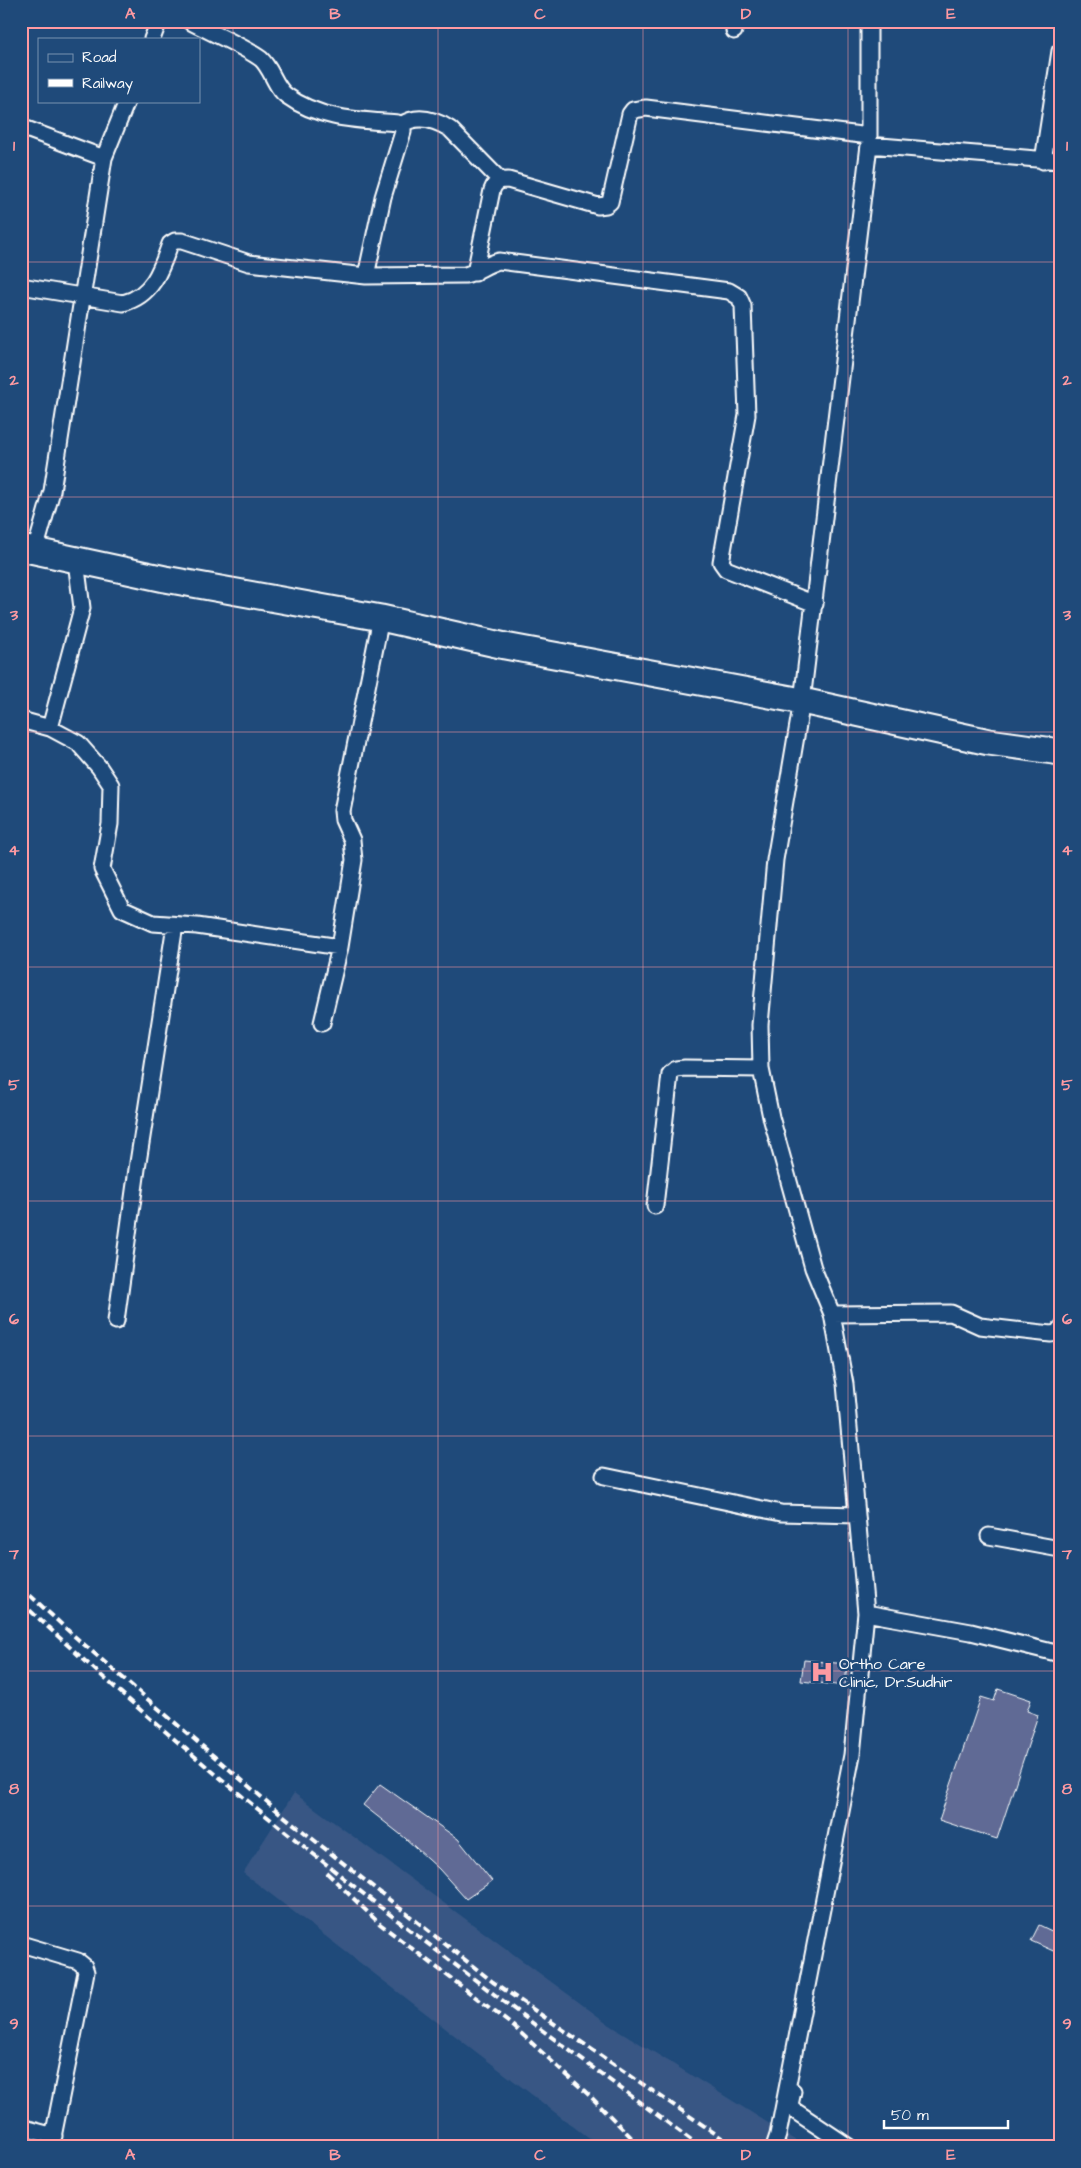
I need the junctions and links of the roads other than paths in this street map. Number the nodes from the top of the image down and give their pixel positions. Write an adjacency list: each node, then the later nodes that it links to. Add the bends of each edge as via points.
1 (159, 21): 4 (street)
2 (189, 21): 7 (street, via 258,57 286,96 316,111 348,120 398,123)
3 (869, 21): 9 (street)
4 (152, 38)
5 (1060, 51): 11 (street)
6 (127, 102): 10 (street)
7 (401, 126): 13 (street, via 416,118 440,123 450,129); 15 (street)
8 (21, 127): 10 (street)
9 (869, 140): 11 (street); 13 (street, via 638,109 630,114 610,202 606,205 598,206); 20 (street)
10 (104, 158): 17 (street)
11 (1043, 161): 12 (street)
12 (1060, 161)
13 (500, 180): 14 (street, via 492,190)
14 (475, 272): 15 (street, via 465,275); 20 (street, via 500,261 729,291 739,297 744,306 747,415 721,562 726,569)
15 (366, 276): 17 (street, via 249,263 175,241 170,244 158,277 137,300 124,304)
16 (21, 286): 17 (street)
17 (82, 295): 18 (street, via 52,490)
18 (28, 550): 19 (main road)
19 (76, 561): 21 (main road); 24 (street, via 82,608)
20 (815, 604): 22 (street)
21 (381, 618): 22 (main road, via 505,646); 27 (street, via 342,811 352,840 354,860)
22 (802, 701): 25 (main road, via 989,742); 29 (street, via 775,860 760,1025)
23 (21, 720): 24 (street)
24 (50, 728): 26 (street, via 78,743 110,785 110,824 102,869 122,909 152,923)
25 (1060, 752)
26 (175, 925): 27 (street); 32 (street)
27 (340, 947): 28 (street)
28 (322, 1023)
29 (761, 1069): 30 (street, via 685,1068 670,1074); 31 (street, via 813,1268)
30 (655, 1206)
31 (832, 1314): 33 (street, via 951,1313 980,1326); 35 (street, via 845,1384)
32 (116, 1321)
33 (1059, 1333)
34 (604, 1476): 35 (street, via 780,1512)
35 (856, 1515): 38 (street)
36 (989, 1536): 37 (street)
37 (1060, 1549)
38 (866, 1613): 39 (street, via 971,1632); 40 (street, via 852,1755)
39 (1060, 1654)
40 (837, 1829): 44 (street); 45 (street, via 838,1866 790,2105)
41 (21, 1944): 43 (street, via 78,1961 86,1972)
42 (21, 2128): 43 (street)
43 (53, 2142)
44 (774, 2147)
45 (849, 2147)

